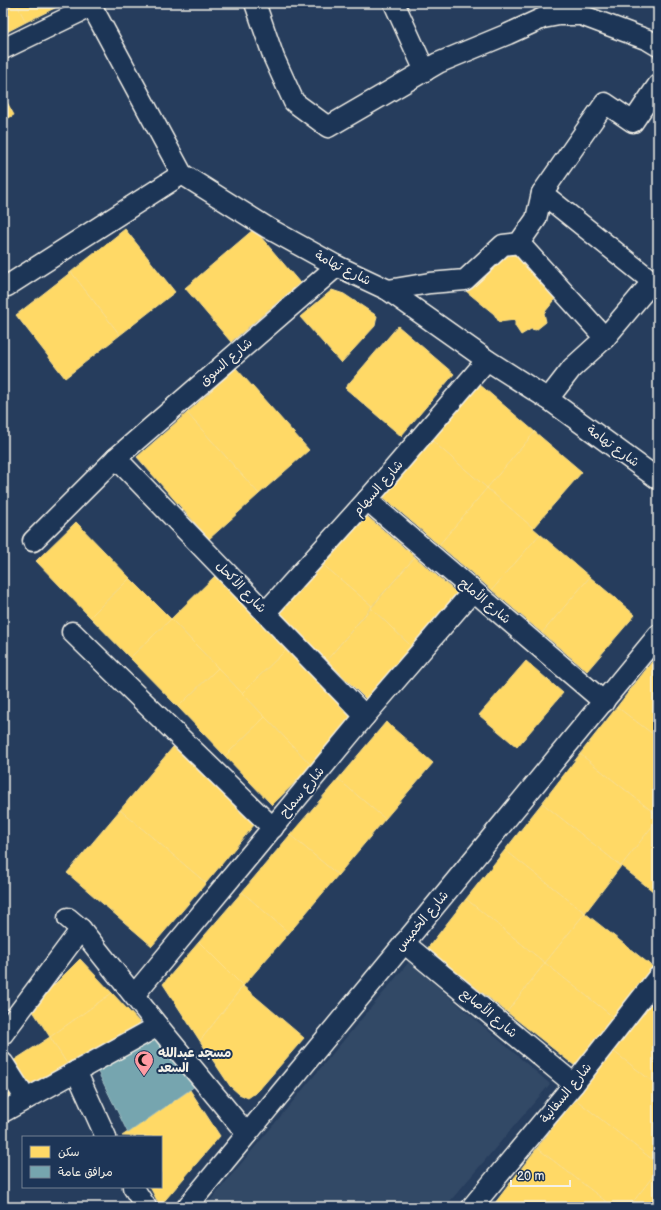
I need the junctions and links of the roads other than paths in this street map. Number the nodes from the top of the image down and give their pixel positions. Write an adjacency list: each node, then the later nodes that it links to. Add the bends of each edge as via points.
1 (254, 3): 7 (street, via 274,58 294,102 328,127)
2 (394, 3): 7 (street)
3 (91, 4): 6 (street); 9 (street, شارع تهامة)
4 (540, 10): 5 (street, via 559,15 582,15); 7 (street, via 508,34)
5 (658, 46)
6 (3, 49)
7 (425, 70)
8 (658, 86): 10 (street, via 633,122 605,103)
9 (182, 174): 12 (street, شارع تهامة, via 268,228); 14 (street)
10 (542, 193): 11 (street, via 536,219); 13 (street)
11 (519, 243): 15 (street, via 503,245 465,280); 16 (street)
12 (337, 266): 15 (street, شارع تهامة); 19 (street, شارع السوق)
13 (656, 284): 16 (street)
14 (7, 286)
15 (388, 290): 17 (street, شارع تهامة)
16 (605, 338): 18 (street, via 572,368)
17 (487, 360): 18 (street, شارع تهامة); 21 (street, شارع السهام)
18 (548, 399): 20 (street, شارع تهامة)
19 (116, 458): 22 (street, شارع السوق); 24 (street, شارع الأكحل)
20 (658, 479)
21 (367, 500): 23 (street, شارع الأملح); 24 (street, شارع السهام)
22 (33, 541)
23 (473, 591): 27 (street, شارع الأملح); 28 (street, شارع سماح)
24 (265, 613): 28 (street, شارع الأكحل)
25 (72, 632): 29 (street)
26 (658, 635): 27 (street, شارع الخميس)
27 (604, 702): 30 (street, شارع الخميس)
28 (365, 716): 29 (street, شارع سماح)
29 (273, 828): 32 (street, شارع سماح)
30 (404, 943): 37 (street, شارع الأصابع); 40 (street, شارع الخميس)
31 (658, 977): 37 (street, شارع السفانية)
32 (134, 995): 33 (street); 34 (street, via 75,924)
33 (158, 1026): 36 (street); 40 (street)
34 (3, 1034)
35 (3, 1063): 38 (street)
36 (76, 1071): 38 (street); 41 (street)
37 (574, 1084): 45 (street, شارع السفانية)
38 (26, 1099): 39 (street)
39 (3, 1112)
40 (247, 1134): 44 (street, شارع الخميس)
41 (106, 1136)
42 (134, 1188): 43 (street)
43 (146, 1207)
44 (187, 1207)
45 (472, 1207)

